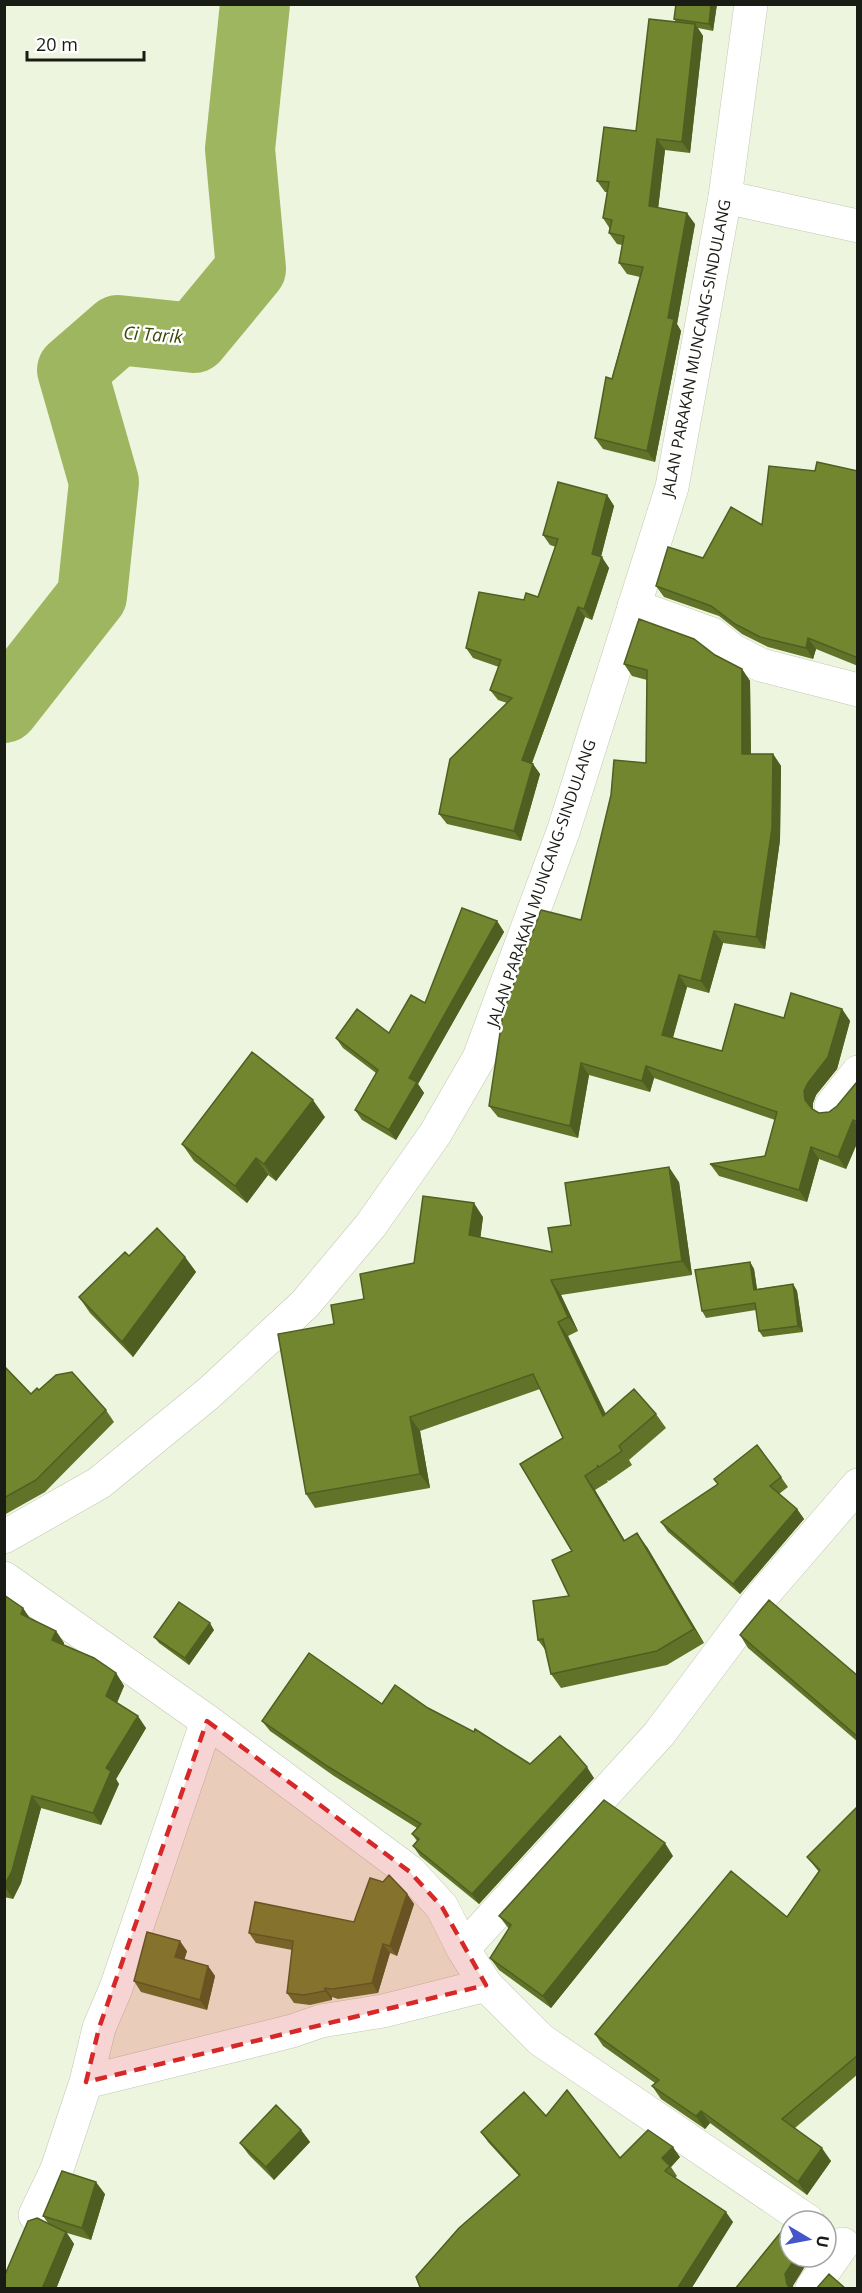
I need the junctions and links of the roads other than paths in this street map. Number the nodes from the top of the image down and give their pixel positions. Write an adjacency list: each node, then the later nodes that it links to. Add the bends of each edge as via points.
1 (751, 4): 2 (street, JALAN PARAKAN MUNCANG-SINDULANG)
2 (724, 197): 3 (street); 4 (street, JALAN PARAKAN MUNCANG-SINDULANG, via 672,487)
3 (858, 226)
4 (634, 606): 5 (street, via 712,634 761,665); 9 (street, JALAN PARAKAN MUNCANG-SINDULANG, via 563,832 483,1047 435,1134 371,1225 305,1304 209,1393 99,1483)
5 (858, 690)
6 (858, 1072): 7 (street)
7 (831, 1106)
8 (858, 1485): 12 (street, via 764,1595)
9 (4, 1537)
10 (4, 1578): 11 (street)
11 (207, 1721): 12 (street, via 410,1872 442,1907); 13 (street)
12 (474, 1967): 13 (street, via 383,2011 321,2021 292,2031); 14 (street, via 541,2040)
13 (92, 2054): 15 (street, via 57,2169)
14 (790, 2209)
15 (35, 2215)
16 (842, 2244): 17 (street)
17 (812, 2289)

